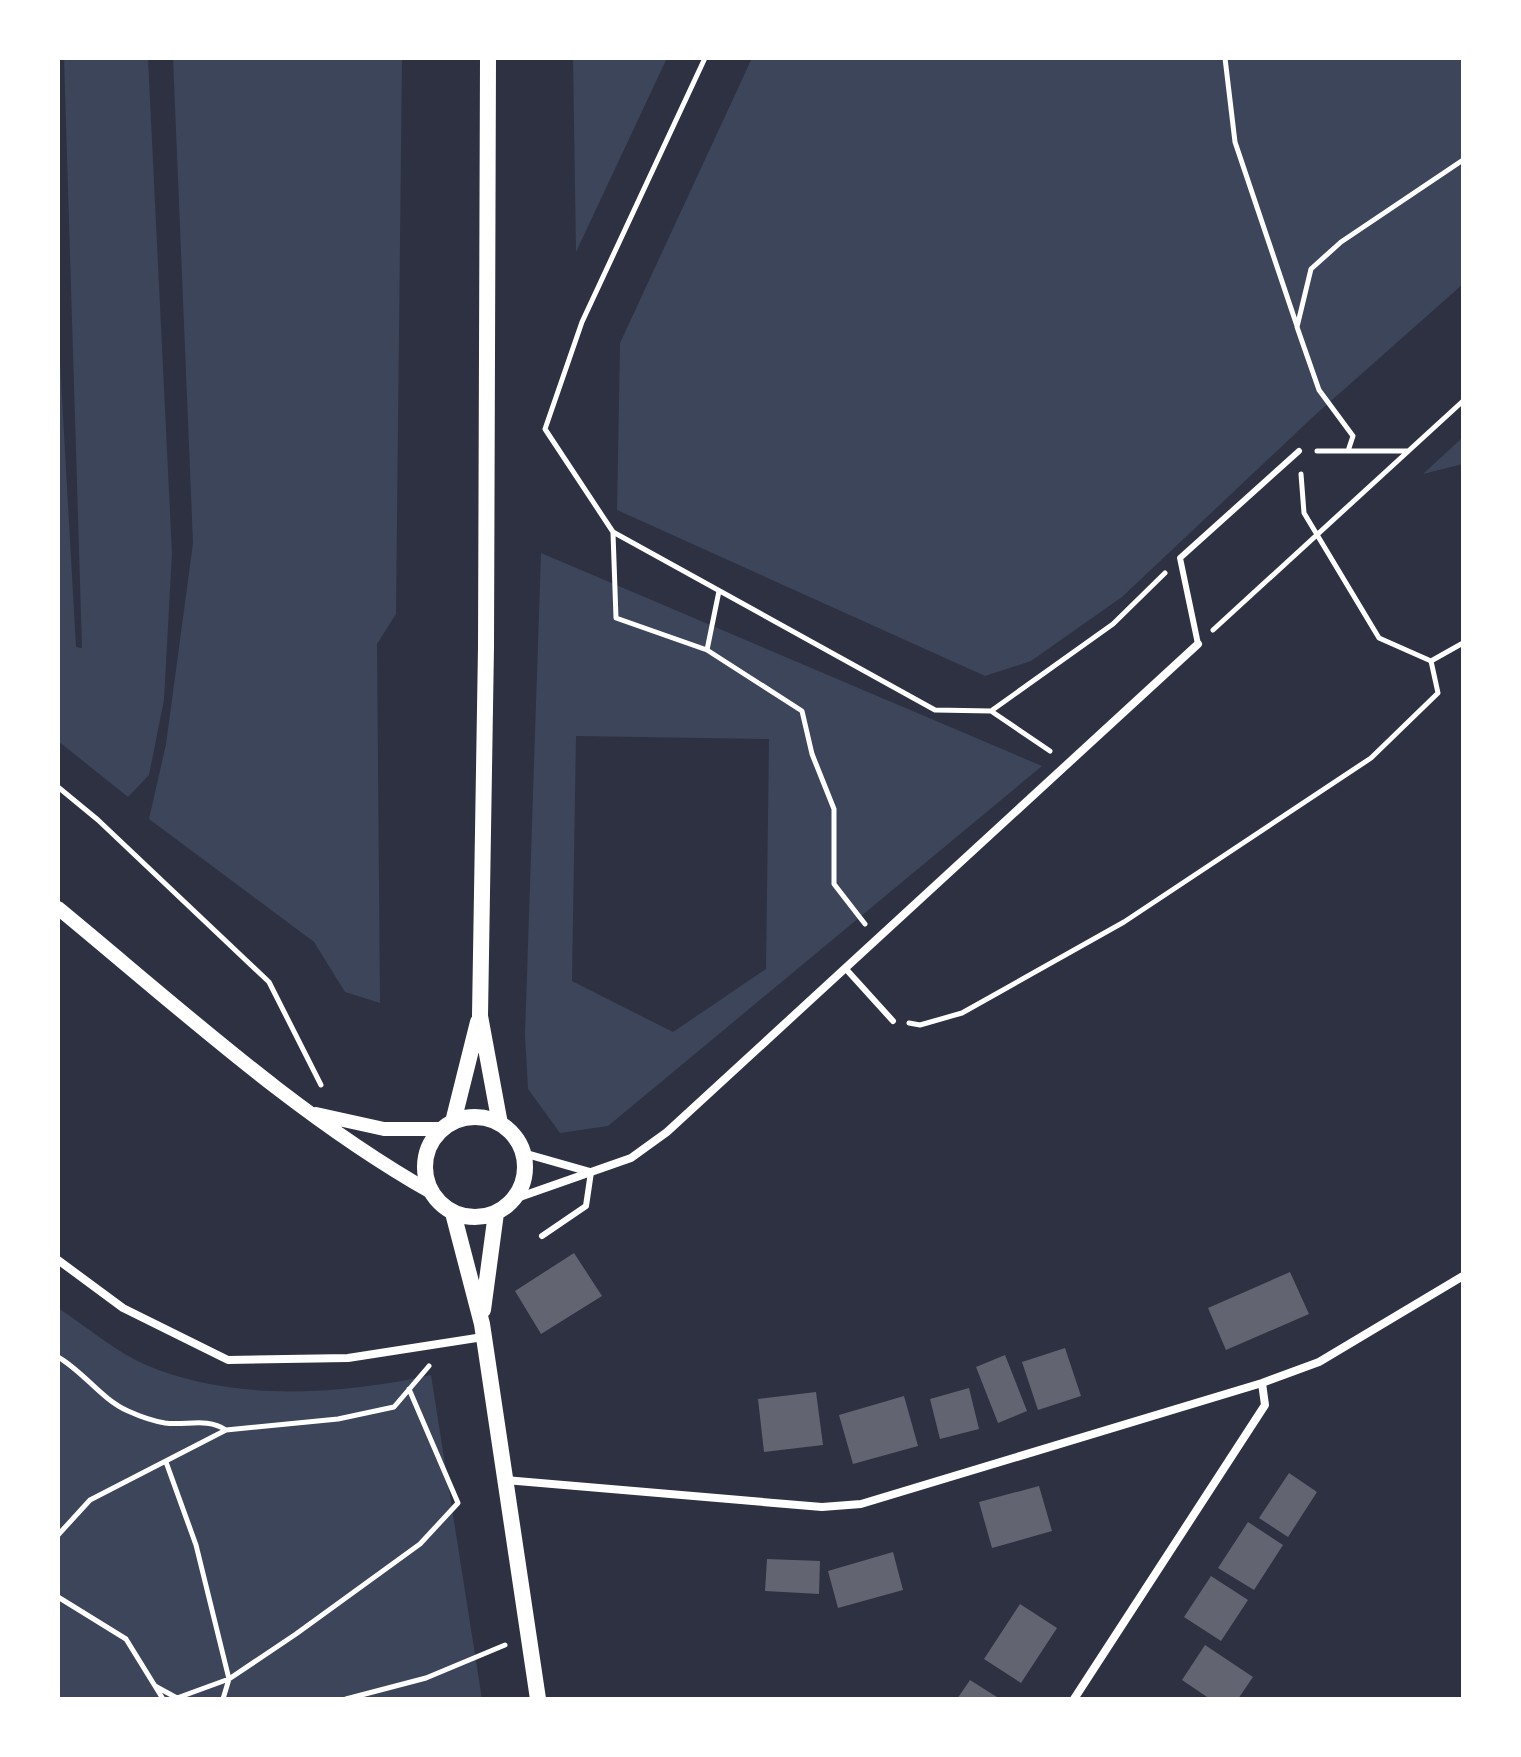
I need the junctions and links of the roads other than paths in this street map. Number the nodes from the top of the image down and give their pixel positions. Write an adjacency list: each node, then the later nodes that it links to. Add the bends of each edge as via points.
1 (488, 58): 6 (main road)
2 (1299, 451): 3 (lane, via 1180,558)
3 (1198, 644): 5 (street)
4 (58, 908): 8 (street)
5 (845, 968): 7 (lane); 12 (street, via 667,1132 631,1158)
6 (480, 1016): 9 (main road); 10 (main road)
7 (893, 1021)
8 (316, 1114): 10 (street, via 384,1129); 13 (street, via 362,1152)
9 (500, 1124): 10 (main road, via 485,1118); 11 (main road)
10 (448, 1126): 13 (main road, via 426,1158)
11 (523, 1153): 12 (street); 14 (main road, via 525,1169)
12 (591, 1172): 14 (street); 17 (lane, via 586,1206)
13 (431, 1192): 15 (main road)
14 (514, 1199): 16 (main road)
15 (453, 1213): 16 (main road); 20 (main road)
16 (496, 1213): 20 (main road)
17 (542, 1236)
18 (58, 1260): 20 (street, via 123,1308 228,1360 348,1358)
19 (1463, 1276): 21 (street, via 1319,1362)
20 (483, 1330): 22 (main road)
21 (1262, 1383): 22 (street, via 861,1504 822,1507); 24 (street, via 1265,1405)
22 (505, 1480): 23 (main road)
23 (538, 1699)
24 (1074, 1699)

